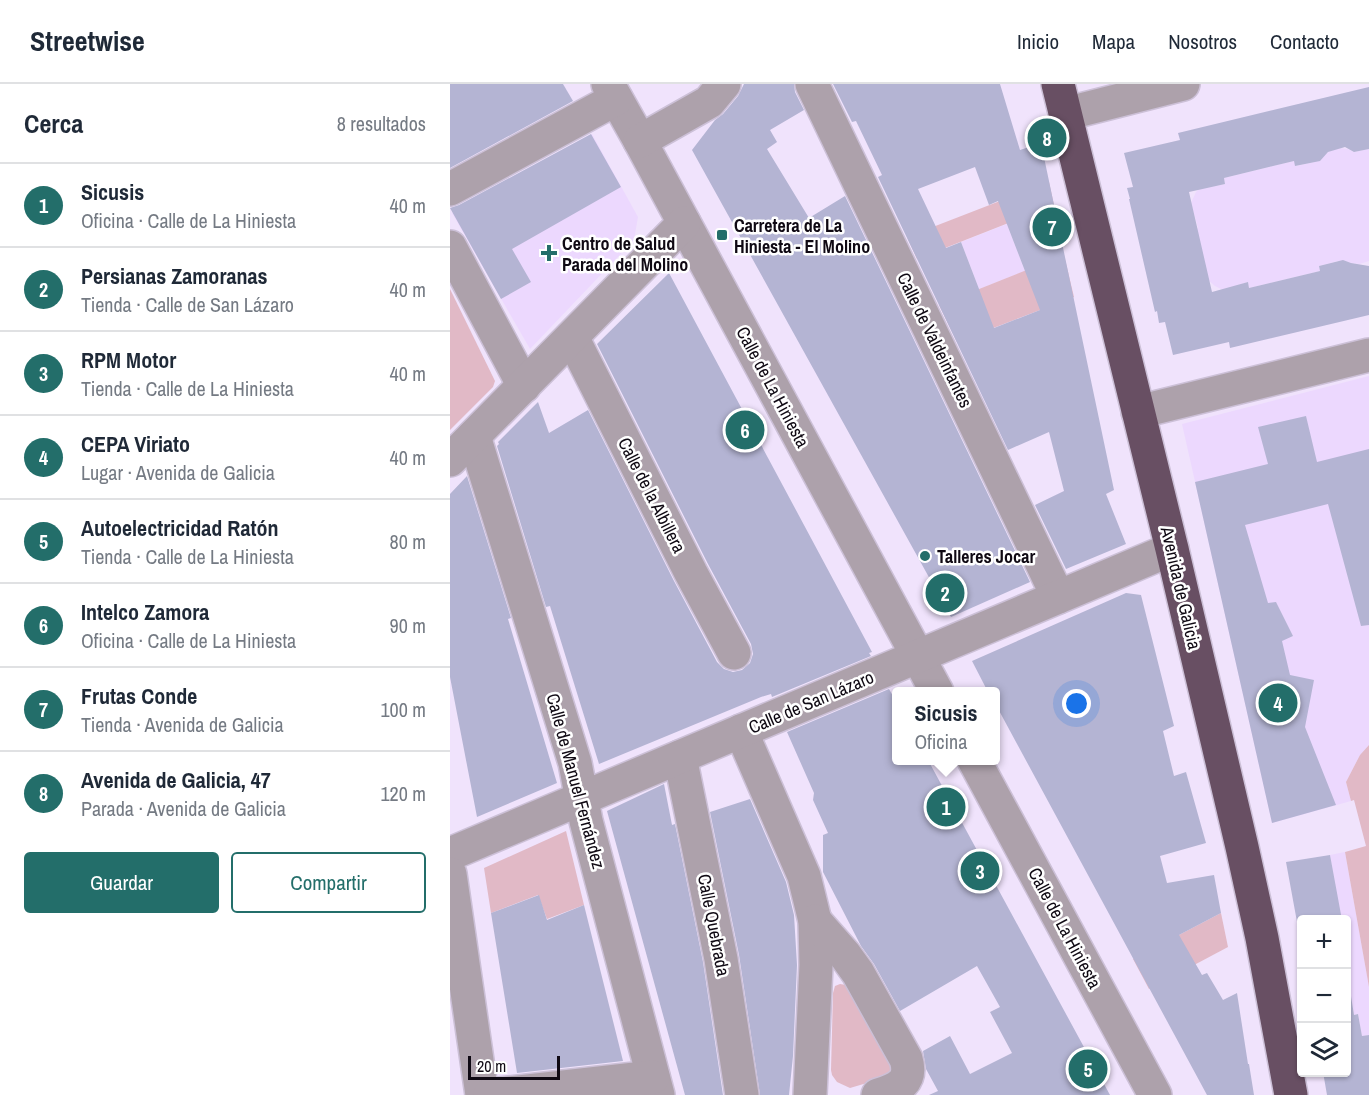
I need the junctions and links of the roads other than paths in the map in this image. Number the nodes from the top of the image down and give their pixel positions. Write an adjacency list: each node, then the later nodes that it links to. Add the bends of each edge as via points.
1 (724, 84): 6 (street, via 709,102)
2 (812, 84): 17 (street, Calle de Valdeinfantes)
3 (1184, 84): 5 (street)
4 (612, 91): 6 (street, Calle de La Hiniesta); 7 (street)
5 (1061, 99): 13 (highway, Avenida de Galicia)
6 (640, 141): 8 (street, Calle de La Hiniesta)
7 (450, 189)
8 (684, 223): 10 (street); 19 (street, Calle de La Hiniesta)
9 (450, 247): 12 (street)
10 (572, 337): 12 (street); 18 (street, Calle de la Albillera)
11 (1369, 355): 13 (street)
12 (524, 386): 14 (street)
13 (1138, 412): 16 (highway, Avenida de Galicia)
14 (474, 436): 15 (street); 24 (street, Calle de Manuel Fernández, via 575,763)
15 (450, 460)
16 (1172, 549): 17 (street, Calle de San Lázaro); 35 (highway, Avenida de Galicia, via 1259,927)
17 (1058, 597): 19 (street, Calle de San Lázaro)
18 (734, 652)
19 (918, 657): 20 (street, Calle de La Hiniesta); 21 (street, Calle de San Lázaro)
20 (934, 687)
21 (741, 731): 22 (street, Calle de San Lázaro); 27 (street, via 804,876)
22 (680, 757): 24 (street, Calle de San Lázaro); 31 (street, Calle Quebrada, via 717,938)
23 (977, 765): 34 (street, Calle de La Hiniesta)
24 (582, 798): 25 (street, Calle de San Lázaro); 28 (street, Calle de Manuel Fernández)
25 (450, 854)
26 (450, 874): 29 (street)
27 (815, 921): 32 (street); 33 (street, via 858,973 906,1059 909,1071 903,1083)
28 (656, 1086): 30 (street)
29 (482, 1095)
30 (490, 1095)
31 (742, 1095)
32 (810, 1095)
33 (878, 1095)
34 (1155, 1095)
35 (1291, 1095)

